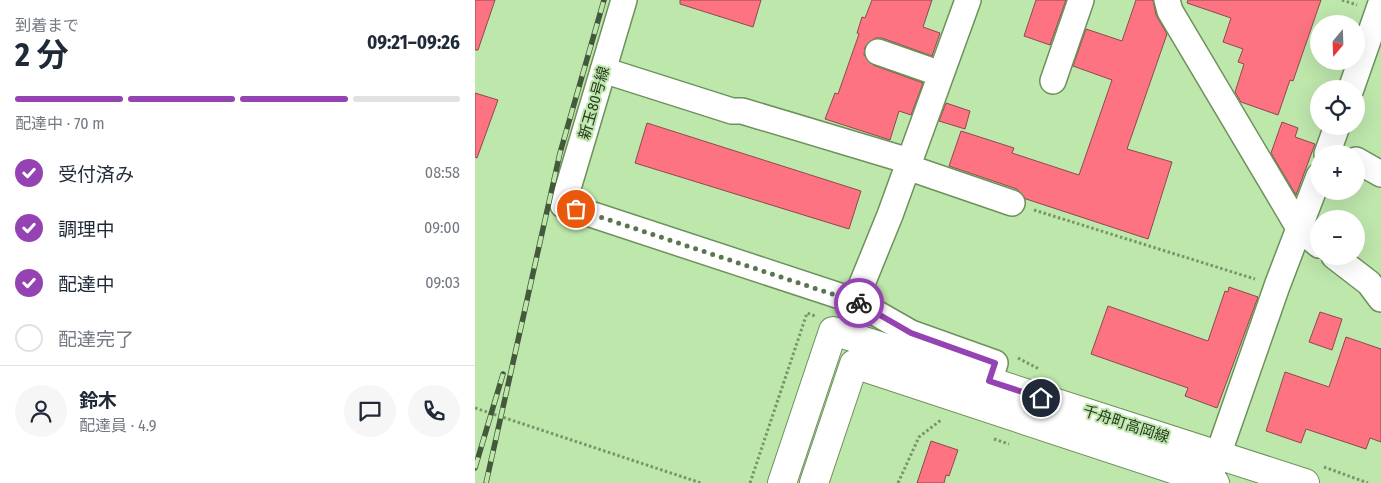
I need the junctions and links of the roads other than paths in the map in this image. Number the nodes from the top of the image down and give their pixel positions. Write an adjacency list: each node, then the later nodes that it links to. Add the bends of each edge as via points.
1 (624, 0): 7 (street, 新玉80号線)
2 (968, 0): 8 (street)
3 (1081, 0): 10 (street)
4 (1167, 0): 16 (street)
5 (1381, 3): 9 (street)
6 (878, 52): 8 (street)
7 (603, 70): 11 (street); 20 (street, 新玉80号線, via 563,205)
8 (941, 74): 11 (street)
9 (1354, 80)
10 (1053, 81)
11 (908, 164): 15 (street); 20 (street, via 891,215)
12 (1365, 165): 13 (street)
13 (1381, 174)
14 (1310, 199): 16 (street)
15 (1012, 203)
16 (1299, 228): 17 (street); 22 (street)
17 (1310, 237)
18 (1346, 265): 19 (street, via 1369,283)
19 (1381, 299)
20 (855, 301): 21 (street, via 911,333 995,363)
21 (989, 381): 22 (street, 千舟町高岡線); 24 (street, 千舟町高岡線, via 833,331)
22 (1217, 453): 23 (street); 26 (street, 千舟町高岡線)
23 (1211, 482): 25 (street, 千舟町高岡線, via 854,364)
24 (782, 483)
25 (814, 483)
26 (1305, 483)

